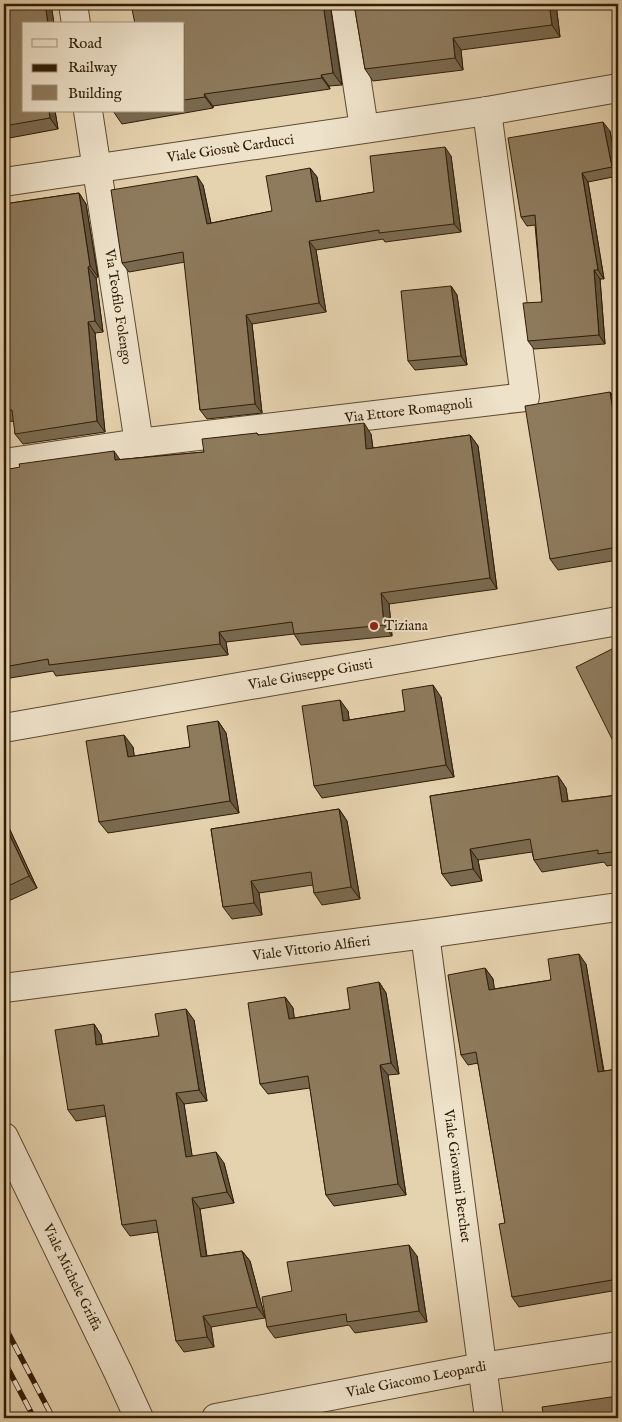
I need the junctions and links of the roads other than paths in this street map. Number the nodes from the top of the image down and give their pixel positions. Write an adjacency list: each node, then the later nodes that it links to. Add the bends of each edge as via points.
1 (73, 4): 3 (street)
2 (345, 4): 7 (street)
3 (76, 22)
4 (618, 88): 5 (street, Viale Giosuè Carducci)
5 (487, 110): 7 (street, Viale Giosuè Carducci); 10 (street, Via Ettore Romagnoli, via 526,397)
6 (88, 112): 8 (street)
7 (364, 128): 8 (street, Viale Giosuè Carducci)
8 (96, 168): 9 (street, Viale Giosuè Carducci); 10 (street, Via Teofilo Folengo)
9 (4, 182)
10 (139, 443): 11 (street, Via Ettore Romagnoli)
11 (4, 463)
12 (618, 621): 13 (street, Viale Giuseppe Giusti)
13 (4, 728)
14 (618, 906): 15 (street, Viale Vittorio Alfieri)
15 (425, 934): 16 (street, Viale Vittorio Alfieri); 19 (street, Viale Giovanni Berchet)
16 (4, 988)
17 (4, 1136): 20 (street, Viale Michele Griffa)
18 (618, 1346): 19 (street, Viale Giacomo Leopardi)
19 (482, 1368): 21 (street, Viale Giacomo Leopardi); 22 (street, Viale Giovanni Berchet)
20 (139, 1418)
21 (216, 1418)
22 (489, 1418)

